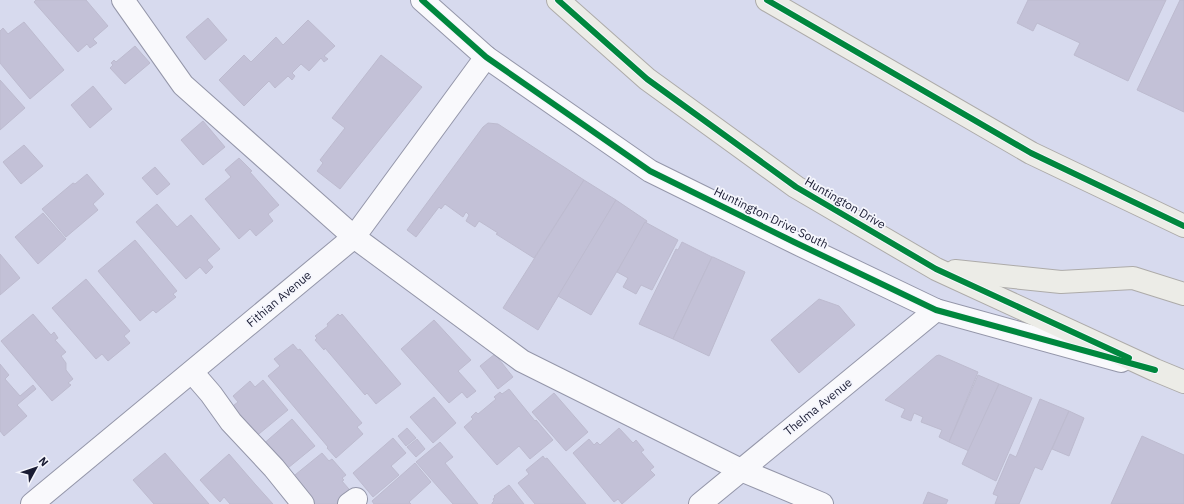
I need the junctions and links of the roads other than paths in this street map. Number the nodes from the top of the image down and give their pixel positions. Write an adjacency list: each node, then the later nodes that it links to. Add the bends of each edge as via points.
1 (123, 0): 9 (street, via 183,85)
2 (422, 0): 7 (street, Huntington Drive South)
3 (558, 0): 10 (main road, Huntington Drive, via 647,79 796,187)
4 (767, 0): 6 (main road)
5 (794, 0): 6 (main road)
6 (855, 51): 8 (main road, via 1031,153)
7 (486, 57): 9 (street, Fithian Avenue); 12 (street, Huntington Drive South, via 650,171)
8 (1184, 226)
9 (354, 238): 14 (street, Fithian Avenue); 16 (street, via 522,361)
10 (936, 269): 11 (main road, via 1061,282 1133,278); 13 (main road, Huntington Drive)
11 (1184, 294)
12 (936, 310): 13 (street, Huntington Drive South); 16 (street, Thelma Avenue)
13 (1155, 370): 15 (main road, Huntington Drive)
14 (192, 372): 17 (street, Fithian Avenue); 18 (street, via 231,422)
15 (1184, 382)
16 (741, 470): 19 (street, Thelma Avenue); 20 (street)
17 (32, 504)
18 (303, 504)
19 (700, 504)
20 (822, 504)

